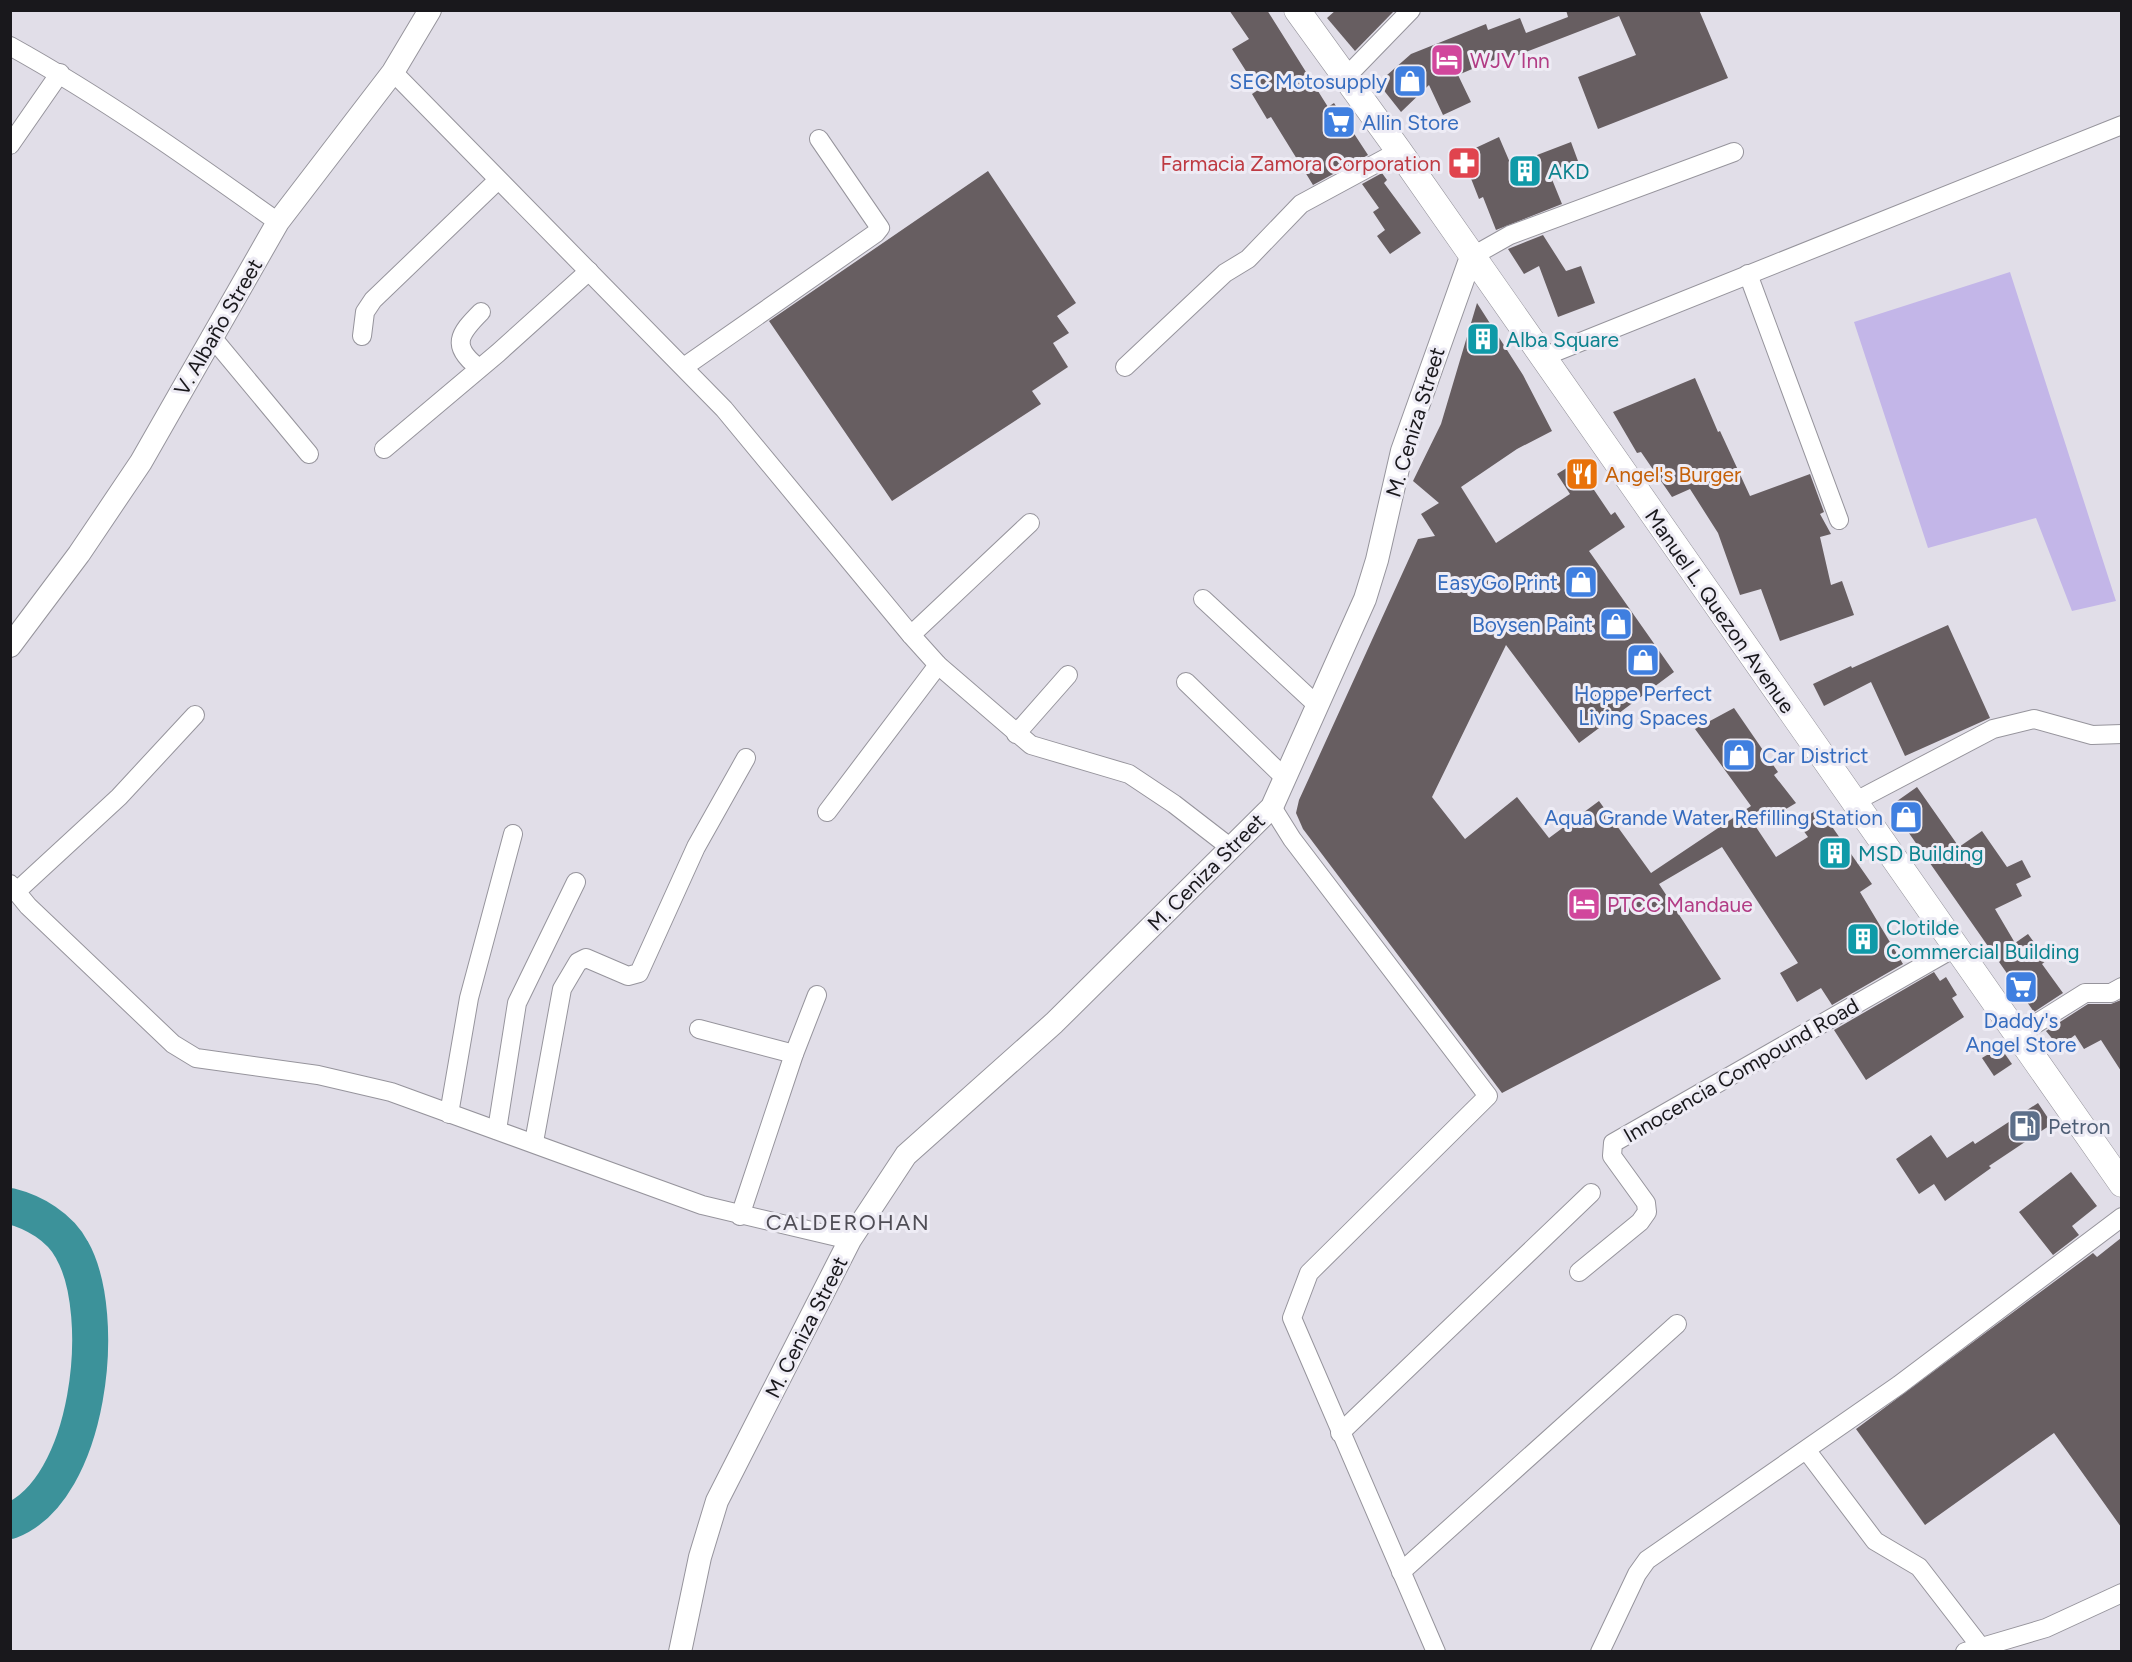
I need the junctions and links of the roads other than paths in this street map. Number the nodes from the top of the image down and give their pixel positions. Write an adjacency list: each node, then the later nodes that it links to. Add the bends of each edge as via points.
1 (430, 10): 5 (street, V. Albaño Street)
2 (1297, 10): 7 (main road, Manuel L. Quezon Avenue)
3 (1411, 10): 7 (street)
4 (10, 46): 6 (street)
5 (393, 72): 13 (street); 14 (street, V. Albaño Street)
6 (60, 73): 10 (street); 14 (street)
7 (1346, 77): 11 (main road, Manuel L. Quezon Avenue)
8 (2121, 125): 17 (street)
9 (819, 139): 22 (street, via 880,228)
10 (10, 145)
11 (1399, 151): 15 (main road, Manuel L. Quezon Avenue); 23 (street, via 1301,204 1248,259 1225,273)
12 (1734, 152): 15 (street, via 1510,235)
13 (498, 180): 16 (street); 20 (street, via 373,300 365,312)
14 (278, 222): 19 (street, V. Albaño Street)
15 (1471, 257): 21 (main road, Manuel L. Quezon Avenue); 35 (street, M. Ceniza Street, via 1402,451 1365,599)
16 (589, 271): 22 (street); 24 (street)
17 (1748, 274): 21 (street); 27 (street)
18 (481, 312): 24 (street, via 463,330 460,345 465,357)
19 (211, 336): 26 (street); 31 (street, V. Albaño Street, via 141,462)
20 (362, 336)
21 (1543, 357): 41 (main road, Manuel L. Quezon Avenue)
22 (684, 367): 30 (street, via 724,409)
23 (1125, 367)
24 (479, 368): 25 (street)
25 (384, 449)
26 (309, 454)
27 (1839, 520)
28 (1030, 523): 30 (street)
29 (1203, 599): 35 (street)
30 (910, 635): 32 (street)
31 (10, 646)
32 (938, 665): 37 (street); 43 (street)
33 (1068, 675): 37 (street)
34 (1186, 682): 40 (street)
35 (1318, 706): 40 (street, M. Ceniza Street)
36 (195, 715): 47 (street, via 119,797)
37 (1016, 734): 45 (street, via 1031,745 1129,774)
38 (2121, 734): 41 (street, via 2092,735 2034,719 1993,729)
39 (746, 758): 56 (street, via 696,847 639,973 628,976 585,958 578,962 562,989)
40 (1284, 777): 42 (street, M. Ceniza Street)
41 (1854, 802): 48 (main road, Manuel L. Quezon Avenue)
42 (1272, 807): 45 (street, M. Ceniza Street); 64 (street, via 1292,839 1488,1096 1309,1273 1292,1318)
43 (827, 812)
44 (513, 834): 54 (street, via 469,998)
45 (1231, 848): 61 (street, M. Ceniza Street, via 1054,1023 906,1155)
46 (576, 882): 55 (street, via 517,1003)
47 (14, 888): 54 (street, via 28,906 173,1044 196,1058 318,1075 392,1092)
48 (1956, 947): 52 (main road, Manuel L. Quezon Avenue); 62 (street, Innocencia Compound Road, via 1613,1143 1612,1156 1646,1203 1647,1212)
49 (2121, 987): 52 (street, via 2111,993 2085,993)
50 (817, 995): 53 (street)
51 (699, 1029): 53 (street)
52 (2018, 1035): 57 (main road, Manuel L. Quezon Avenue)
53 (794, 1054): 59 (street)
54 (449, 1114): 55 (street)
55 (497, 1130): 56 (street)
56 (534, 1142): 59 (street)
57 (2121, 1184)
58 (1591, 1193): 64 (street)
59 (740, 1216): 61 (street)
60 (2121, 1217): 65 (street)
61 (850, 1240): 69 (street, M. Ceniza Street, via 717,1501 700,1557)
62 (1579, 1272)
63 (1677, 1324): 66 (street)
64 (1340, 1433): 66 (street)
65 (1807, 1451): 68 (street, via 1875,1541 1919,1567); 71 (street, via 1647,1560)
66 (1401, 1572): 70 (street)
67 (2121, 1593): 68 (street, via 2046,1628)
68 (1972, 1649)
69 (680, 1652)
70 (1436, 1652)
71 (1600, 1652)

